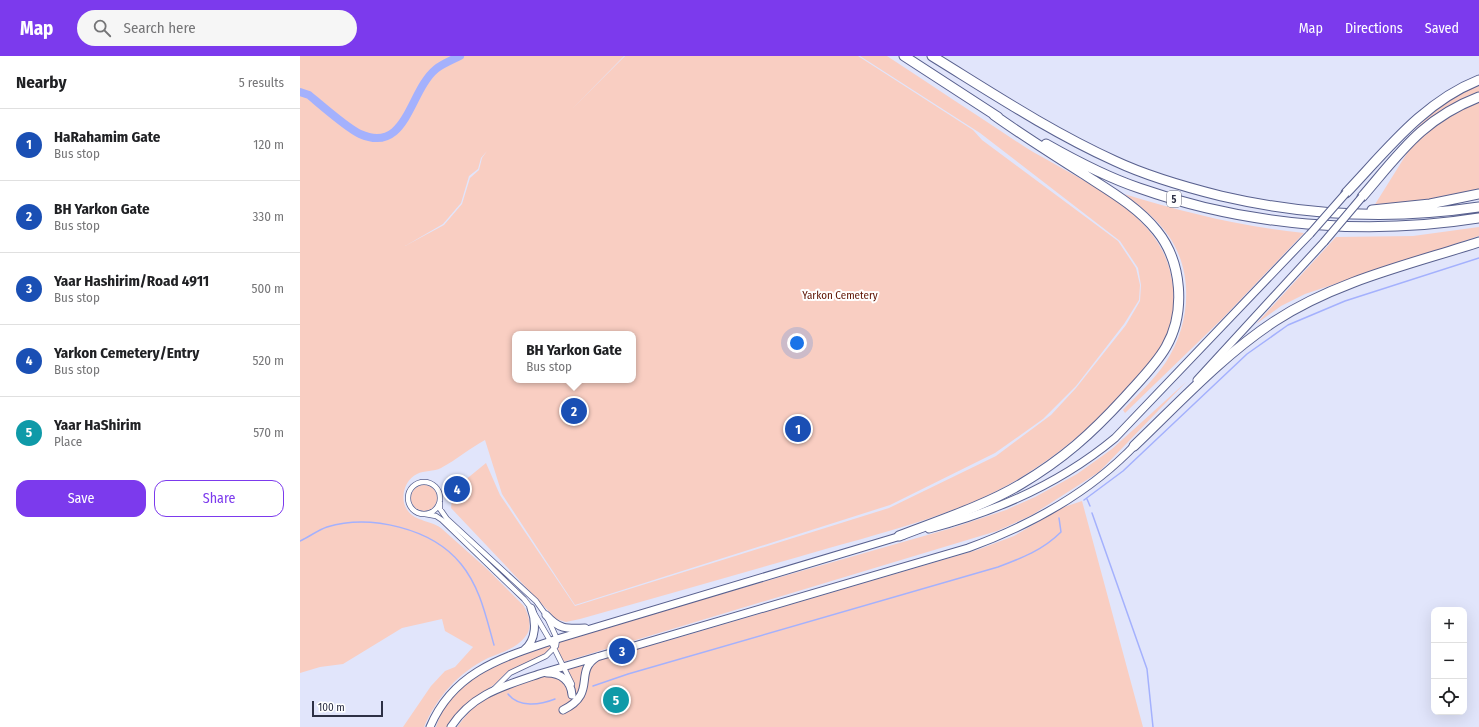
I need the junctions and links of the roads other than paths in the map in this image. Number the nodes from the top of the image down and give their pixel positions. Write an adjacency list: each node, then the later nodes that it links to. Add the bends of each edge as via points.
1 (904, 56): 5 (highway, 5)
2 (932, 56): 10 (highway, 5, via 1067,138 1129,167 1186,187 1238,200)
3 (1479, 80): 6 (highway, via 1452,93 1425,112)
4 (1479, 97): 8 (highway, via 1449,110 1410,139)
5 (994, 115): 11 (highway, 5, via 1102,173 1153,193 1223,211 1313,224 1357,227 1423,225); 16 (highway, via 1127,203 1151,224 1162,238 1173,260 1179,292 1177,316 1167,345 1156,361 1078,445 1012,489)
6 (1346, 193): 16 (main road, bridge, via 1115,438 1092,456 1053,481 1000,507)
7 (1479, 194): 10 (highway, via 1412,207)
8 (1362, 196): 13 (main road, bridge, via 1324,242)
9 (1479, 207): 10 (highway, 5, via 1402,215 1357,216)
10 (1321, 212)
11 (1479, 218)
12 (1479, 242): 13 (highway, via 1350,284 1313,299 1288,313 1243,344)
13 (1134, 446): 23 (main road, via 1102,475 1072,497 1034,520 994,538)
14 (440, 502): 15 (street, via 433,512); 15 (street, via 440,493 434,485 424,482 413,486 409,493 409,503 415,511); 18 (street, via 440,509 447,519 536,601)
15 (425, 514): 17 (street, via 442,520)
16 (900, 536): 19 (main road)
17 (532, 608): 20 (street); 22 (main road, via 534,632 530,644)
18 (546, 615): 19 (main road, via 562,628); 20 (street)
19 (601, 626): 20 (main road)
20 (554, 640): 21 (street); 22 (main road)
21 (554, 649): 24 (street); 26 (street, via 542,659 510,673)
22 (524, 650): 29 (main road, via 501,658 470,676 447,699)
23 (604, 653): 24 (main road); 28 (main road, via 587,666 584,690 580,697)
24 (562, 666): 25 (main road); 27 (street, via 571,681)
25 (539, 674): 26 (main road); 27 (main road, via 551,673 562,676)
26 (493, 690): 30 (main road, via 470,704)
27 (572, 695): 28 (street)
28 (563, 710)
29 (430, 727)
30 (451, 727)

